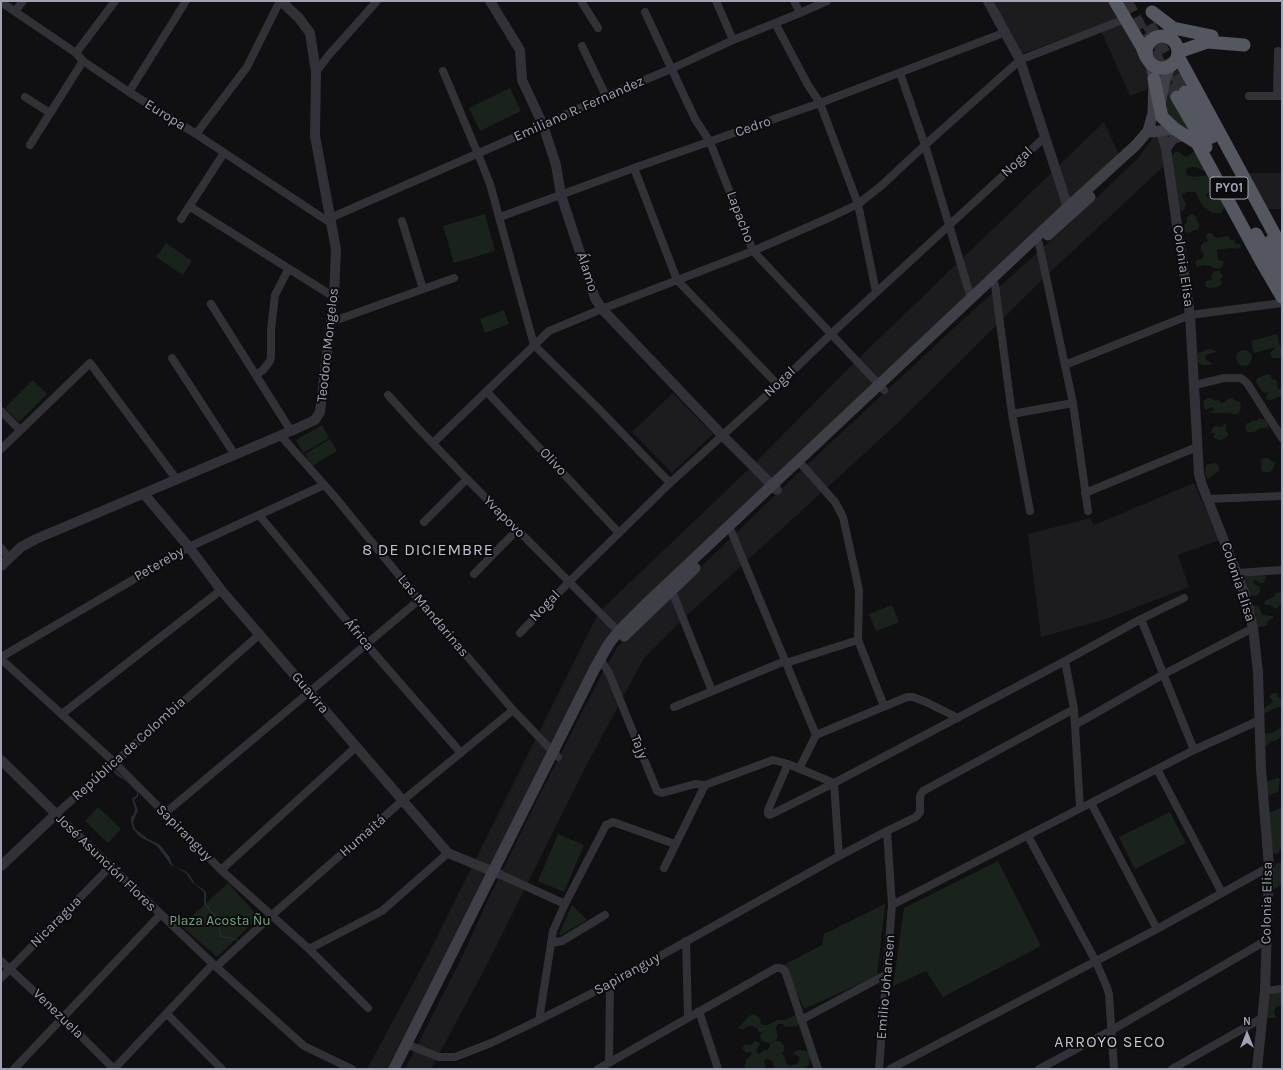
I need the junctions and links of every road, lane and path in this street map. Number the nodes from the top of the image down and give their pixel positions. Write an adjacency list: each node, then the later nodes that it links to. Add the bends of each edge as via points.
1 (23, 1): 15 (street)
2 (115, 1): 28 (street)
3 (186, 1): 39 (street)
4 (377, 1): 36 (street)
5 (490, 1): 47 (street, Álamo, via 520,50 522,80)
6 (581, 1): 20 (street)
7 (716, 1): 22 (street)
8 (794, 1): 17 (street)
9 (827, 1): 17 (street, Emiliano R. Fernandez)
10 (988, 1): 21 (street)
11 (1115, 1): 18 (highway)
12 (1, 2): 15 (street, Europa)
13 (284, 2): 36 (street, Teodoro Mongelos, via 310,33); 50 (street, via 247,67)
14 (1148, 6): 26 (highway); 26 (highway, via 1173,28 1212,36 1190,35)
15 (15, 11): 28 (street, Europa)
16 (645, 12): 33 (street, Lapacho)
17 (800, 14): 19 (street, Emiliano R. Fernandez)
18 (1125, 19): 29 (street); 31 (highway)
19 (775, 23): 22 (street, Emiliano R. Fernandez); 44 (street)
20 (598, 28)
21 (1006, 32): 29 (street); 37 (street, Cedro)
22 (733, 40): 33 (street, Emiliano R. Fernandez)
23 (1199, 44): 24 (highway, via 1207,42); 26 (highway); 34 (highway, via 1186,57)
24 (1244, 45)
25 (582, 46): 40 (street)
26 (1174, 46): 31 (highway, via 1158,36 1146,46); 32 (highway, via 1176,60); 34 (highway)
27 (1278, 51): 42 (street)
28 (76, 52): 30 (street, Europa)
29 (1020, 60): 51 (street); 54 (street)
30 (83, 61): 39 (street, Europa); 46 (street)
31 (1148, 61): 32 (highway, via 1160,69); 38 (main road)
32 (1170, 67): 45 (main road)
33 (671, 69): 40 (street, Emiliano R. Fernandez); 52 (street, Lapacho, via 695,119)
34 (1184, 70): 69 (highway)
35 (443, 71): 57 (street)
36 (316, 72): 65 (street, Teodoro Mongelos, via 315,136)
37 (900, 73): 44 (street, Cedro); 54 (street)
38 (1154, 79): 45 (highway); 62 (main road, via 1153,113 1148,131)
39 (129, 92): 50 (street, Europa)
40 (606, 96): 47 (street, Emiliano R. Fernandez)
41 (1249, 96): 42 (street)
42 (1280, 96)
43 (24, 97): 46 (street)
44 (820, 103): 52 (street, Cedro); 60 (street)
45 (1160, 110): 48 (main road); 49 (highway, via 1163,119)
46 (50, 113): 53 (street)
47 (543, 125): 57 (street, Emiliano R. Fernandez); 59 (street, Álamo, via 556,165)
48 (1157, 132): 49 (main road); 55 (street, Colonia Elisa); 62 (main road)
49 (1180, 133): 55 (street); 80 (highway, via 1196,143)
50 (196, 134): 56 (street, Europa)
51 (1044, 137): 62 (street); 67 (street, Nogal)
52 (710, 142): 58 (street, Cedro); 70 (street, Lapacho)
53 (30, 145)
54 (924, 145): 60 (street); 67 (street)
55 (1166, 149): 85 (street, Colonia Elisa)
56 (224, 153): 61 (street); 65 (street, Europa)
57 (478, 154): 63 (street); 65 (street, Emiliano R. Fernandez)
58 (634, 168): 59 (street, Cedro); 75 (street)
59 (561, 195): 63 (street, Cedro); 84 (street, Álamo, via 595,298)
60 (858, 204): 70 (street); 78 (street)
61 (189, 206): 64 (street); 72 (street)
62 (1069, 211): 68 (main road)
63 (500, 217): 88 (street)
64 (181, 219)
65 (331, 221): 79 (street, Teodoro Mongelos, via 336,249)
66 (402, 221): 77 (street)
67 (949, 225): 78 (street, Nogal); 81 (street)
68 (1038, 240): 76 (main road); 90 (street)
69 (1281, 243)
70 (753, 251): 75 (street); 87 (street, Lapacho)
71 (1282, 260): 74 (highway, PY01, via 1181,94)
72 (288, 270): 79 (street); 91 (street, via 275,295 270,361)
73 (454, 278): 77 (street)
74 (1282, 279)
75 (677, 280): 84 (street); 92 (street)
76 (989, 288): 81 (main road); 94 (main road); 99 (street)
77 (423, 289): 86 (street)
78 (876, 292): 87 (street, Nogal)
79 (334, 297): 86 (street, Teodoro Mongelos)
80 (1282, 297)
81 (972, 298): 94 (main road)
82 (1282, 303): 85 (street)
83 (211, 304): 91 (street)
84 (602, 309): 88 (street, via 549,331); 102 (street, Álamo)
85 (1190, 315): 90 (street); 93 (street, Colonia Elisa)
86 (331, 322): 101 (street, Teodoro Mongelos, via 320,412 315,420)
87 (830, 334): 92 (street, Nogal); 94 (street, Lapacho)
88 (534, 345): 95 (street); 112 (street)
89 (172, 358): 108 (street)
90 (1065, 365): 97 (street)
91 (256, 375): 101 (street)
92 (778, 385): 102 (street, Nogal)
93 (1195, 385): 104 (street, via 1224,378 1241,378 1247,383); 106 (street, Colonia Elisa)
94 (881, 387): 109 (main road); 114 (main road)
95 (487, 392): 105 (street); 125 (street, Olivo)
96 (388, 395): 105 (street, Yvapovo)
97 (1073, 403): 99 (street); 115 (street)
98 (1, 411): 100 (street)
99 (1012, 414): 119 (street)
100 (20, 430): 107 (street); 110 (street, via 90,363)
101 (291, 431): 103 (street, Teodoro Mongelos)
102 (722, 435): 112 (street, Nogal); 114 (street, Álamo)
103 (281, 436): 108 (street, Teodoro Mongelos); 113 (street, Las Mandarinas)
104 (1282, 438)
105 (433, 443): 111 (street, Yvapovo)
106 (1197, 447): 115 (street); 118 (street, Colonia Elisa, via 1199,474)
107 (1, 449)
108 (235, 455): 110 (street, Teodoro Mongelos)
109 (803, 466): 114 (main road); 143 (street, via 835,502 843,517 859,590)
110 (177, 480): 116 (street, Teodoro Mongelos)
111 (467, 480): 122 (street); 124 (street, Yvapovo)
112 (670, 483): 125 (street, Nogal)
113 (324, 485): 121 (street, Petereby); 137 (street, Las Mandarinas)
114 (775, 488): 123 (main road)
115 (1085, 493): 120 (street)
116 (144, 494): 126 (street, Guavira); 128 (street, Teodoro Mongelos, via 36,539 21,547)
117 (1282, 496): 118 (street)
118 (1208, 499): 131 (street, Colonia Elisa)
119 (1030, 511)
120 (1088, 511)
121 (259, 515): 126 (street, Petereby); 144 (street, África)
122 (424, 522)
123 (731, 529): 134 (main road); 148 (street)
124 (517, 530): 132 (street); 133 (street, Yvapovo)
125 (619, 533): 133 (street, Nogal)
126 (189, 547): 135 (street, Guavira); 145 (street, Petereby)
127 (1, 548): 128 (street)
128 (9, 558): 129 (street, Teodoro Mongelos)
129 (1, 566)
130 (1282, 570): 131 (street)
131 (1237, 573): 139 (street, Colonia Elisa)
132 (474, 574)
133 (569, 582): 140 (street, Nogal); 142 (street, Yvapovo)
134 (670, 586): 142 (main road); 150 (street)
135 (222, 590): 141 (street, Guavira); 156 (street)
136 (1184, 598): 138 (street)
137 (419, 600): 144 (street); 155 (street, Las Mandarinas)
138 (1141, 619): 146 (street); 149 (street)
139 (1253, 628): 149 (street); 158 (street, Colonia Elisa)
140 (520, 633)
141 (260, 634): 151 (street, Guavira); 166 (street, República de Colombia)
142 (621, 634): 147 (main road)
143 (858, 640): 148 (street); 152 (street)
144 (366, 644): 151 (street); 163 (street, África)
145 (1, 658): 156 (street, Sapiranguy)
146 (1065, 661): 154 (street); 157 (street)
147 (602, 662): 164 (main road); 171 (street, Tajy, via 612,678 657,791 662,793 695,784)
148 (786, 662): 150 (street); 160 (street)
149 (1164, 674): 159 (street); 162 (street)
150 (712, 691): 153 (street)
151 (309, 692): 161 (street, Guavira); 176 (street)
152 (884, 706): 157 (street, via 913,697); 160 (street)
153 (674, 707)
154 (1074, 709): 159 (street); 177 (street, Sapiranguy, via 923,791 920,796 919,815)
155 (513, 710): 163 (street, Humaitá); 164 (street, Las Mandarinas)
156 (62, 714): 166 (street, Sapiranguy)
157 (958, 718): 170 (street)
158 (1260, 720): 162 (street); 184 (street, Colonia Elisa)
159 (1075, 725): 174 (street)
160 (816, 735): 168 (street)
161 (356, 747): 172 (street, Guavira); 186 (street)
162 (1194, 750): 169 (street)
163 (461, 753): 172 (street, Humaitá)
164 (556, 754): 187 (main road)
165 (1, 760): 175 (street, José Asunción Flores)
166 (114, 762): 175 (street, República de Colombia); 176 (street, Sapiranguy)
167 (788, 764): 168 (street); 170 (street, via 768,814 772,815); 171 (street, via 773,760)
168 (799, 769): 170 (street)
169 (1157, 769): 173 (street); 188 (street)
170 (834, 783): 181 (street)
171 (705, 785): 179 (street)
172 (402, 801): 180 (street, Guavira); 192 (street, Humaitá)
173 (1091, 803): 174 (street); 194 (street)
174 (1080, 808): 178 (street)
175 (56, 814): 182 (street, República de Colombia); 183 (street, José Asunción Flores)
176 (164, 814): 186 (street, Sapiranguy)
177 (887, 831): 181 (street, Sapiranguy); 190 (street, Emilio Johansen)
178 (1028, 836): 190 (street); 199 (street)
179 (676, 844): 185 (street); 189 (street, via 613,822 609,823)
180 (448, 852): 187 (street, Guavira); 198 (street, via 382,911)
181 (839, 856): 196 (street, Sapiranguy)
182 (2, 862)
183 (110, 867): 191 (street, José Asunción Flores); 202 (street, Nicaragua)
184 (1269, 867): 188 (street); 195 (street, Colonia Elisa)
185 (664, 868)
186 (221, 870): 192 (street, Sapiranguy)
187 (496, 873): 189 (street); 217 (main road)
188 (1222, 893): 194 (street)
189 (566, 904): 197 (street, via 553,931)
190 (892, 905): 203 (street, Emilio Johansen)
191 (161, 914): 201 (street, José Asunción Flores); 212 (street)
192 (272, 915): 198 (street, Sapiranguy); 201 (street, Humaitá)
193 (605, 915): 197 (street, via 562,941)
194 (1157, 929): 199 (street)
195 (1267, 940): 207 (street, Colonia Elisa); 216 (street)
196 (686, 941): 205 (street, Sapiranguy); 211 (street)
197 (551, 943): 214 (street)
198 (310, 949): 208 (street, Sapiranguy)
199 (1095, 960): 216 (street, via 1109,994); 229 (street)
200 (1, 961): 202 (street, Venezuela)
201 (215, 965): 210 (street, Humaitá); 222 (street, José Asunción Flores, via 304,1046)
202 (9, 969): 204 (street, Nicaragua); 212 (street, Venezuela)
203 (887, 974): 215 (street); 228 (street, Emilio Johansen)
204 (1, 978)
205 (610, 984): 214 (street, Sapiranguy); 218 (street)
206 (1282, 989): 207 (street)
207 (1265, 991): 213 (street, Colonia Elisa)
208 (368, 1008)
209 (699, 1011): 211 (street); 215 (street, via 776,968 781,968 785,971); 226 (street)
210 (167, 1014): 220 (street, Humaitá); 221 (street)
211 (688, 1017): 218 (street)
212 (63, 1018): 219 (street); 220 (street, Venezuela)
213 (1262, 1018): 232 (street); 233 (street, Colonia Elisa)
214 (539, 1020): 217 (street, Sapiranguy, via 491,1044 455,1057 439,1057)
215 (801, 1020): 227 (street)
216 (1112, 1030): 230 (street); 231 (street)
217 (410, 1046): 223 (main road); 224 (main road)
218 (609, 1062): 225 (street)
219 (14, 1069)
220 (114, 1069)
221 (222, 1069)
222 (352, 1069)
223 (394, 1069)
224 (402, 1069)
225 (598, 1069)
226 (718, 1069)
227 (818, 1069)
228 (879, 1069)
229 (890, 1069)
230 (1039, 1069)
231 (1114, 1069)
232 (1172, 1069)
233 (1257, 1069)

